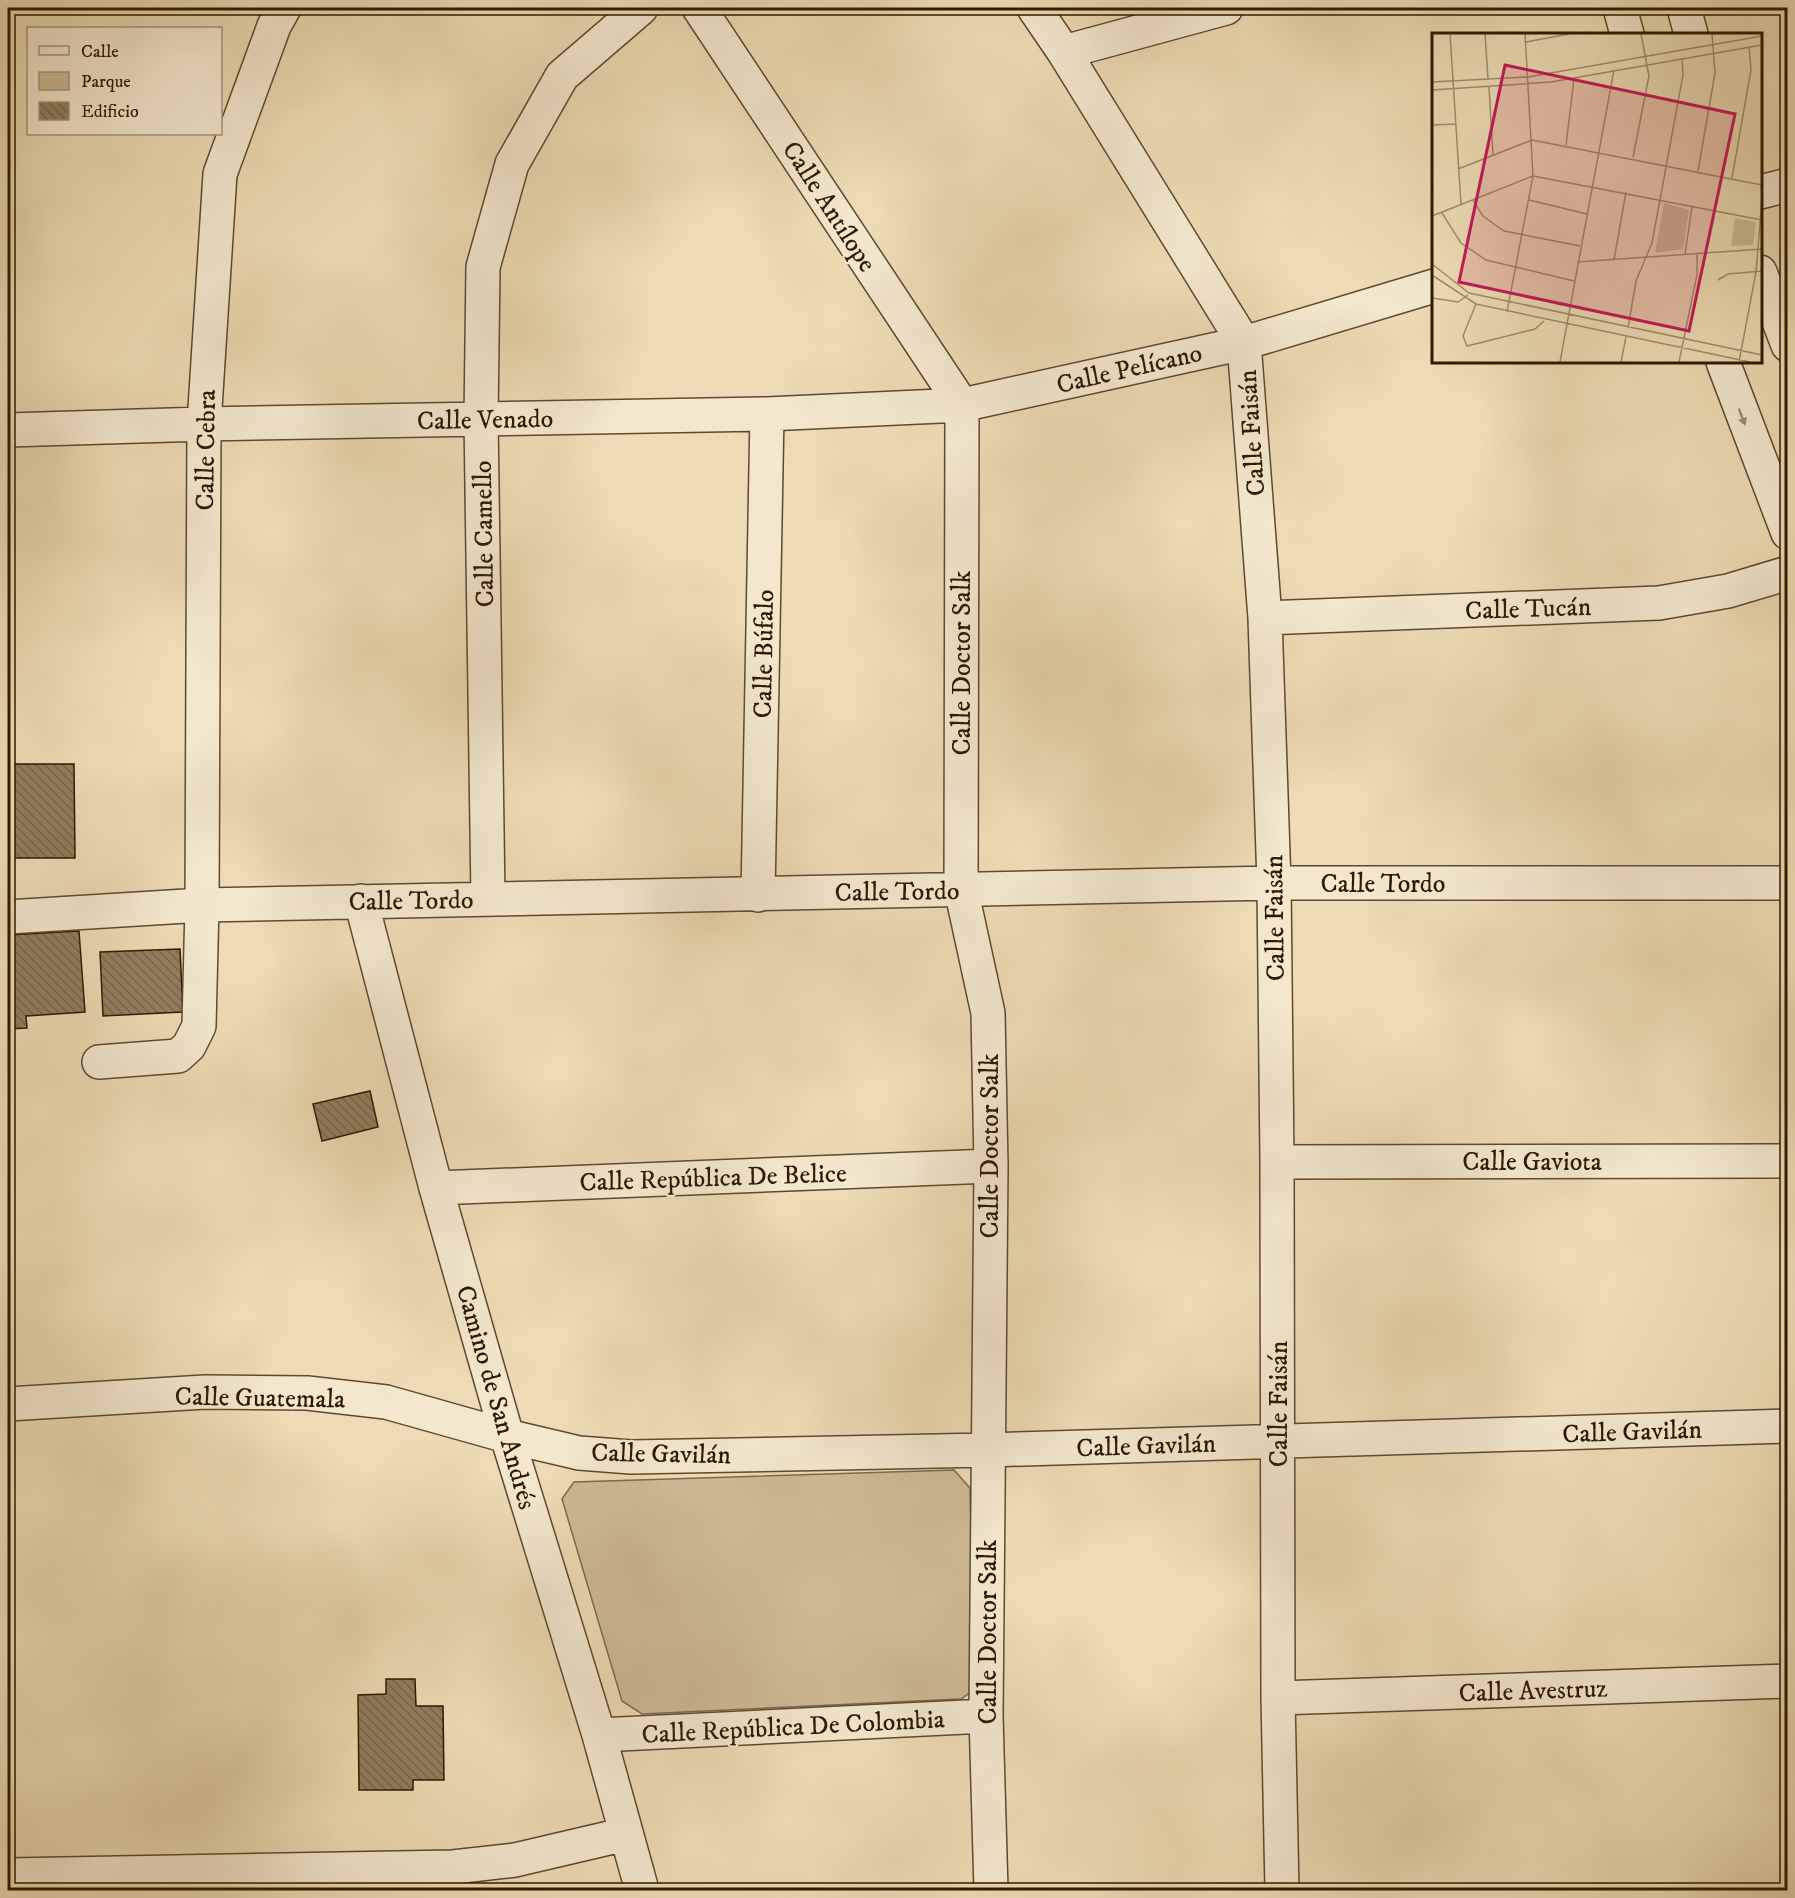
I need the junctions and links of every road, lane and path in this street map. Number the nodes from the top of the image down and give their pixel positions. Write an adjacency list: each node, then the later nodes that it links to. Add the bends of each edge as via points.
1 (284, 8): 21 (street, Calle Cebra, via 220,174)
2 (641, 8): 20 (street, Calle Camello, via 562,76 512,164 483,267)
3 (699, 8): 18 (street, Calle Antílope)
4 (1034, 8): 10 (street, Calle Faisán)
5 (1226, 8): 10 (street)
6 (1620, 8): 8 (street)
7 (1684, 8): 9 (street)
8 (1627, 33)
9 (1691, 33)
10 (1064, 52): 15 (street, Calle Faisán)
11 (1788, 184): 12 (street)
12 (1762, 192)
13 (1762, 275): 16 (street)
14 (1432, 287): 15 (street, Calle Pelícano)
15 (1244, 342): 18 (street, Calle Pelícano); 25 (street, Calle Faisán)
16 (1788, 345)
17 (1723, 363): 23 (street, one-way to 23)
18 (962, 405): 19 (street, Calle Venado); 28 (street, Calle Doctor Salk)
19 (767, 414): 20 (street, Calle Venado); 29 (street, Calle Búfalo)
20 (481, 419): 21 (street, Calle Venado); 30 (street, Calle Camello)
21 (204, 424): 22 (street, Calle Venado); 32 (street, Calle Cebra)
22 (8, 430)
23 (1788, 533)
24 (1788, 573): 25 (street, Calle Tucán, via 1728,591 1659,603)
25 (1265, 618): 26 (street, Calle Faisán)
26 (1274, 883): 27 (street, Calle Tordo); 28 (street, Calle Tordo); 36 (street, Calle Faisán)
27 (1788, 883)
28 (961, 889): 29 (street, Calle Tordo); 37 (street, Calle Doctor Salk, via 988,1013)
29 (758, 895): 30 (street, Calle Tordo)
30 (488, 898): 31 (street, Calle Tordo)
31 (361, 901): 32 (street, Calle Tordo); 38 (street, Camino de San Andrés)
32 (202, 905): 33 (street, Calle Tordo); 34 (street, Calle Cebra, via 199,1026 189,1046 178,1056)
33 (8, 917)
34 (99, 1062)
35 (1788, 1161): 36 (street, Calle Gaviota)
36 (1277, 1162): 42 (street, Calle Faisán)
37 (991, 1166): 38 (street, Calle República De Belice); 43 (street, Calle Doctor Salk)
38 (436, 1188): 41 (street, Camino de San Andrés)
39 (8, 1404): 41 (street, Calle Guatemala, via 205,1392 307,1393 386,1402)
40 (1788, 1426): 42 (street, Calle Gavilán)
41 (507, 1436): 43 (street, Calle Gavilán, via 579,1453 631,1456); 47 (street, Camino de San Andrés)
42 (1279, 1441): 43 (street, Calle Gavilán); 45 (street, Calle Faisán)
43 (987, 1450): 46 (street, Calle Doctor Salk)
44 (1788, 1681): 45 (street, Calle Avestruz)
45 (1278, 1698): 52 (street, Calle Faisán)
46 (986, 1716): 47 (street, Calle República De Colombia); 51 (street, Calle Doctor Salk)
47 (599, 1736): 48 (street, Camino de San Andrés)
48 (626, 1834): 49 (street, via 515,1860 453,1867); 50 (street, Camino de San Andrés)
49 (8, 1875)
50 (642, 1890)
51 (991, 1890)
52 (1282, 1890)

